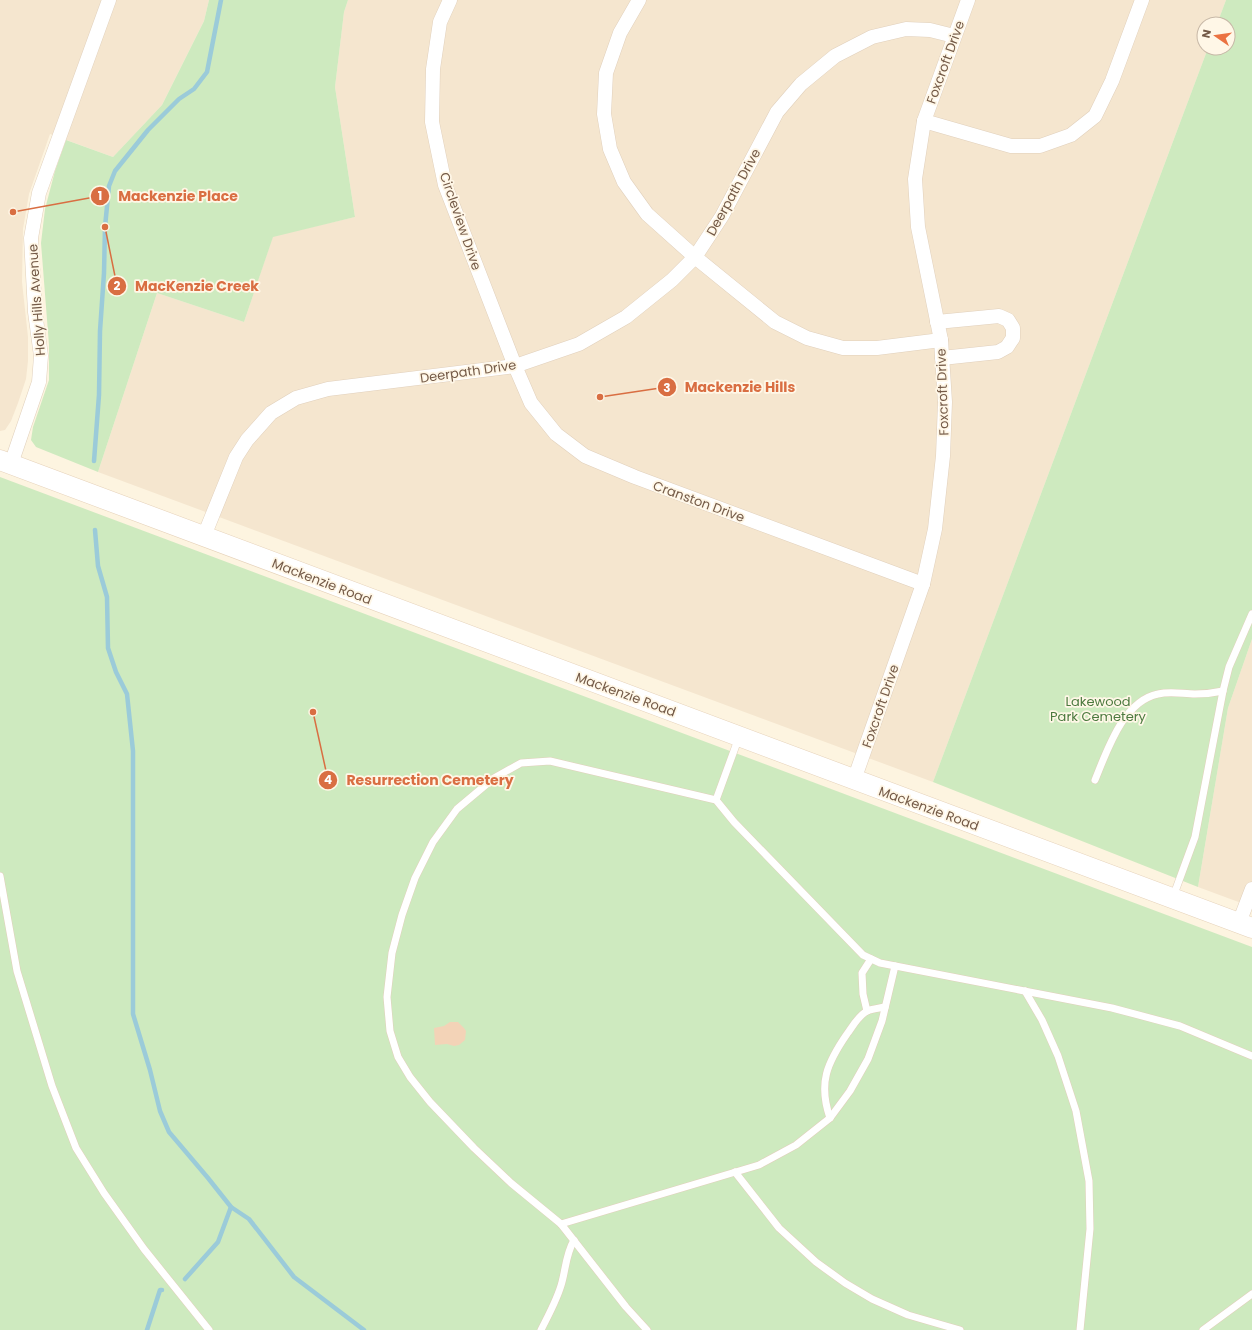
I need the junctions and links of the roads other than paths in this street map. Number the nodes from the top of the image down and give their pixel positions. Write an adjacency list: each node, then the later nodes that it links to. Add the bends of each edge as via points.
1 (109, 0): 13 (street, Holly Hills Avenue, via 39,193 31,238 35,312 41,356 39,382)
2 (450, 0): 12 (street, Circleview Drive, via 440,22 433,69 432,122 445,185)
3 (638, 0): 8 (street, via 620,33 606,73 604,114 610,149 624,182 647,214)
4 (968, 0): 6 (street, Foxcroft Drive)
5 (1142, 0): 7 (street, via 1096,116 1071,136 1040,146 1011,146)
6 (954, 36): 7 (street, Foxcroft Drive); 8 (street, Deerpath Drive, via 930,30 906,29 872,37 834,56 801,84 777,112 722,216)
7 (924, 121): 9 (street, Foxcroft Drive, via 915,179 918,227)
8 (695, 257): 10 (street, via 775,322 807,338 843,348 877,348); 12 (street, Deerpath Drive, via 672,280 626,317 579,344)
9 (937, 322): 10 (street, Foxcroft Drive); 11 (street, via 999,316 1008,320 1013,328 1013,338 1007,347 998,352)
10 (941, 340): 11 (street, Foxcroft Drive)
11 (942, 358): 15 (street, Foxcroft Drive, via 945,402 943,456 935,529)
12 (515, 366): 14 (street, Deerpath Drive, via 328,389 296,398 272,413 247,440 236,457); 15 (street, Cranston Drive, via 531,403 556,434 586,456 635,477)
13 (5, 462): 14 (main road, Mackenzie Road)
14 (204, 536): 18 (main road, Mackenzie Road)
15 (924, 584): 19 (street, Foxcroft Drive)
16 (1252, 614): 17 (lane, via 1229,667)
17 (1223, 691): 20 (lane, via 1210,694 1175,692 1143,699 1128,714 1115,733); 24 (lane, via 1195,837)
18 (739, 737): 19 (main road, Mackenzie Road); 21 (lane)
19 (854, 780): 24 (main road, Mackenzie Road)
20 (1094, 780)
21 (716, 800): 26 (lane, via 863,955); 34 (lane, via 550,761 521,763 494,778 457,809 433,842 415,878 392,952 387,997 390,1031 398,1057 430,1102 474,1148)
22 (0, 876): 37 (lane, via 17,971 52,1086 76,1148 144,1249)
23 (1252, 889): 25 (street)
24 (1173, 899): 25 (main road, Mackenzie Road)
25 (1245, 926)
26 (871, 959): 27 (lane); 30 (lane, via 862,973 863,994)
27 (895, 966): 28 (lane); 29 (lane)
28 (1025, 991): 31 (lane, via 1112,1008 1180,1026); 41 (lane, via 1042,1020 1058,1056 1076,1111 1089,1181 1090,1229)
29 (885, 1007): 30 (lane); 32 (lane, via 868,1059 850,1091)
30 (868, 1011): 32 (lane, via 858,1019 830,1062 824,1092)
31 (1252, 1056)
32 (830, 1118): 33 (lane, via 796,1145 759,1165)
33 (735, 1172): 34 (lane); 40 (lane, via 779,1228 816,1262 845,1283 872,1300 908,1315)
34 (561, 1224): 35 (lane)
35 (574, 1240): 38 (lane, via 568,1249 558,1294); 39 (lane)
36 (1252, 1294): 42 (lane)
37 (209, 1330)
38 (541, 1330)
39 (647, 1330)
40 (960, 1330)
41 (1080, 1330)
42 (1203, 1330)

